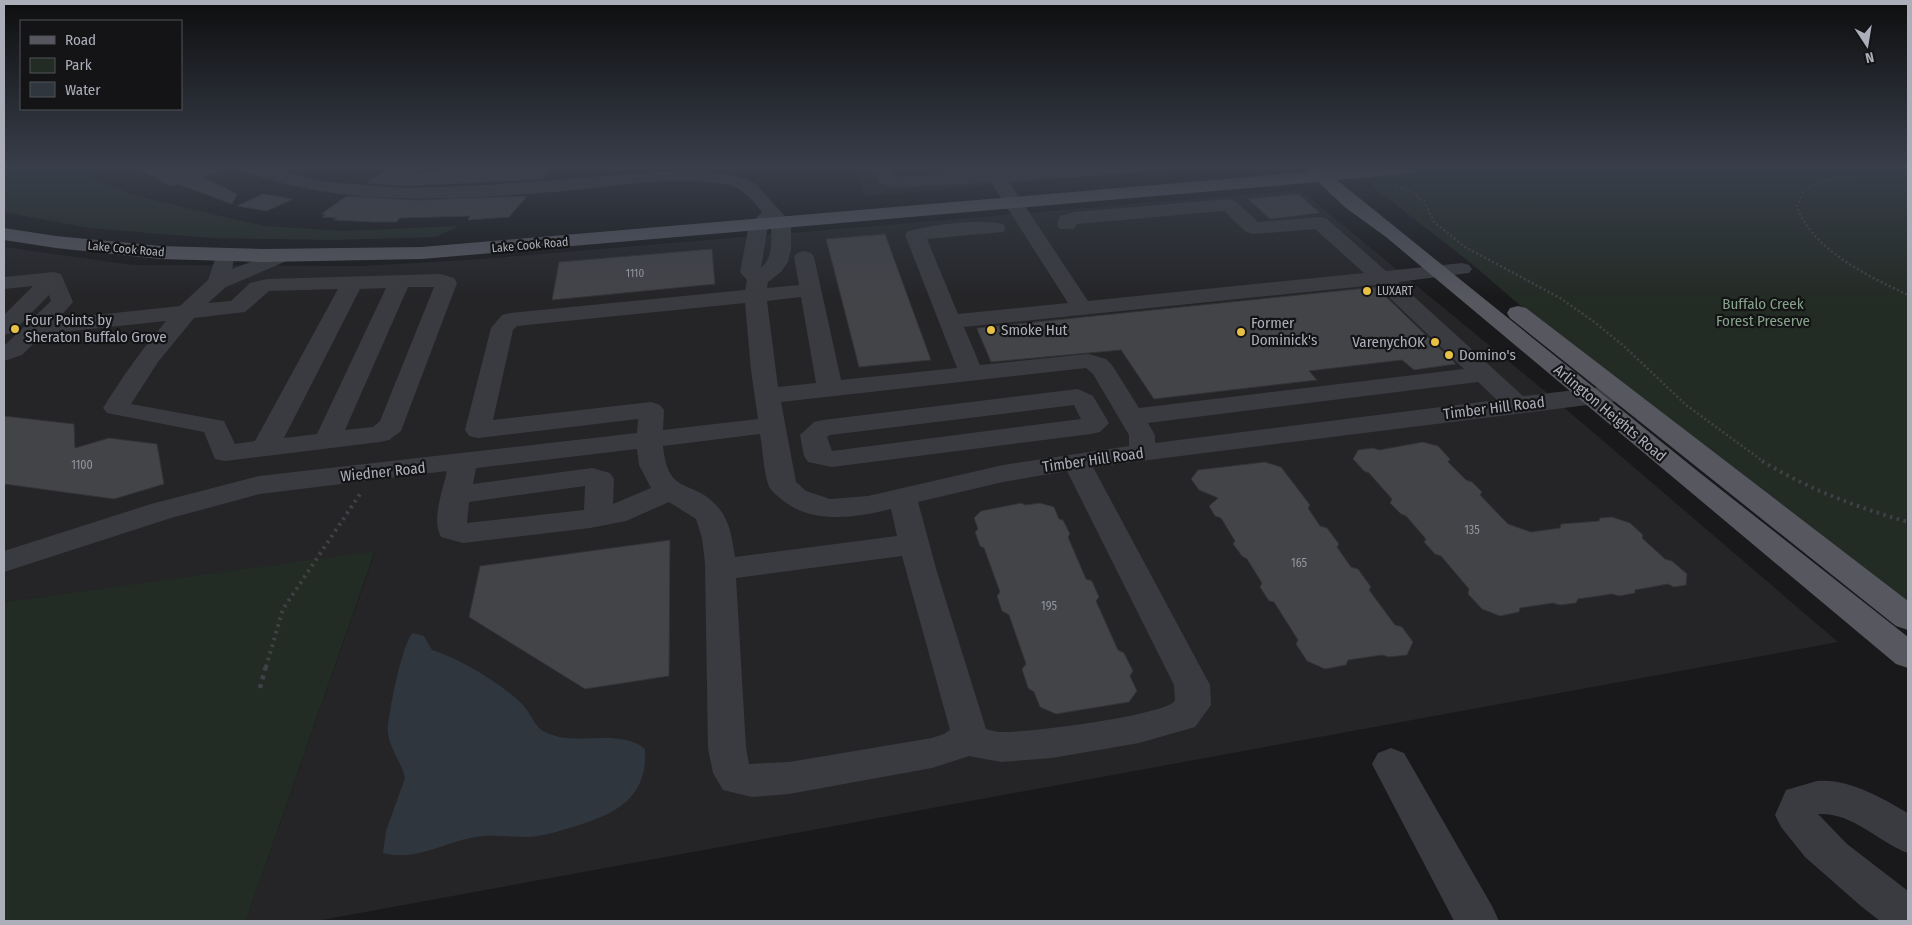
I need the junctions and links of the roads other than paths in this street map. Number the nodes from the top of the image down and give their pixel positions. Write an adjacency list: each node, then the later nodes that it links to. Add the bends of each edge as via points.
1 (766, 211): 8 (street)
2 (827, 211): 8 (main road, Lake Cook Road)
3 (1019, 211): 24 (street)
4 (1155, 211): 9 (street, via 1074,218 1067,220)
5 (1234, 211): 17 (street, via 1252,228 1320,223)
6 (1377, 211): 15 (main road, Arlington Heights Road)
7 (4, 217): 8 (main road, Lake Cook Road, via 93,232 254,244 342,244)
8 (770, 220): 13 (main road, Lake Cook Road, via 422,253); 22 (street, via 782,248 772,272)
9 (1067, 225)
10 (996, 228): 26 (street, via 915,235)
11 (4, 234): 12 (main road, Lake Cook Road, via 110,248)
12 (225, 255): 13 (main road, Lake Cook Road); 19 (street)
13 (282, 256): 19 (street)
14 (804, 257): 23 (street)
15 (1450, 270): 17 (street); 33 (main road, Arlington Heights Road); 35 (main road, Arlington Heights Road)
16 (54, 278): 20 (street); 27 (street); 28 (street, via 62,302)
17 (1381, 278): 24 (street); 31 (street)
18 (400, 281): 21 (street); 40 (street); 40 (street, via 440,280 446,283 392,425 380,434)
19 (218, 282): 25 (street)
20 (4, 283)
21 (352, 283): 25 (street, via 267,285 258,288 237,308); 43 (street)
22 (756, 287): 23 (street); 34 (street, Timber Hill Road); 41 (street, via 527,317 510,320 502,328 478,430 652,410)
23 (810, 290): 32 (street)
24 (1082, 308): 26 (street)
25 (184, 313): 28 (street); 44 (street, via 133,378 116,408 140,416 196,421 215,427)
26 (950, 322): 30 (street)
27 (4, 328)
28 (36, 328): 29 (street, via 14,350)
29 (4, 354)
30 (966, 374): 32 (street); 37 (street); 38 (street, via 1077,361 1093,362 1103,370)
31 (1483, 374): 36 (street); 38 (street)
32 (830, 389): 34 (street)
33 (1619, 393): 35 (street, Timber Hill Road); 56 (main road, Arlington Heights Road)
34 (767, 396): 39 (street, Timber Hill Road)
35 (1590, 396): 36 (street, Timber Hill Road); 57 (main road, Arlington Heights Road)
36 (1517, 406): 45 (street, Timber Hill Road)
37 (976, 410): 42 (street); 42 (street, via 1078,397 1084,401 1096,423); 42 (street, via 823,428 814,435 818,456 832,459)
38 (1131, 417): 45 (street, via 1142,435)
39 (771, 425): 41 (street, Wiedner Road); 51 (street, Timber Hill Road, via 779,476 789,494 831,508 859,508)
40 (327, 440): 43 (street)
41 (650, 440): 47 (street, Wiedner Road); 48 (street, via 651,462)
42 (988, 440)
43 (265, 448): 44 (street)
44 (225, 453): 49 (street)
45 (1142, 453): 46 (street, Timber Hill Road)
46 (1076, 461): 51 (street, Timber Hill Road); 58 (street, via 1192,685 1193,705 1182,717 1052,743 1001,747)
47 (463, 462): 49 (street, Wiedner Road, via 259,485); 50 (street)
48 (670, 491): 52 (street, via 624,511); 55 (street, via 690,500 708,515 716,538)
49 (224, 495): 54 (street, Wiedner Road, via 161,511)
50 (456, 495): 52 (street, via 452,530 463,533); 52 (street, via 592,477 600,479 602,485)
51 (902, 497): 53 (street)
52 (598, 517)
53 (914, 544): 55 (street); 58 (street, via 968,730)
54 (4, 562)
55 (720, 570): 58 (street, via 727,748 732,772 737,779 748,781 818,772 934,752 956,746)
56 (1908, 618)
57 (1908, 655)
58 (964, 740)
59 (1391, 764): 62 (street)
60 (1908, 835): 61 (street, via 1897,825 1836,798 1814,797 1800,802 1795,815 1817,842)
61 (1907, 917)
62 (1477, 921)

